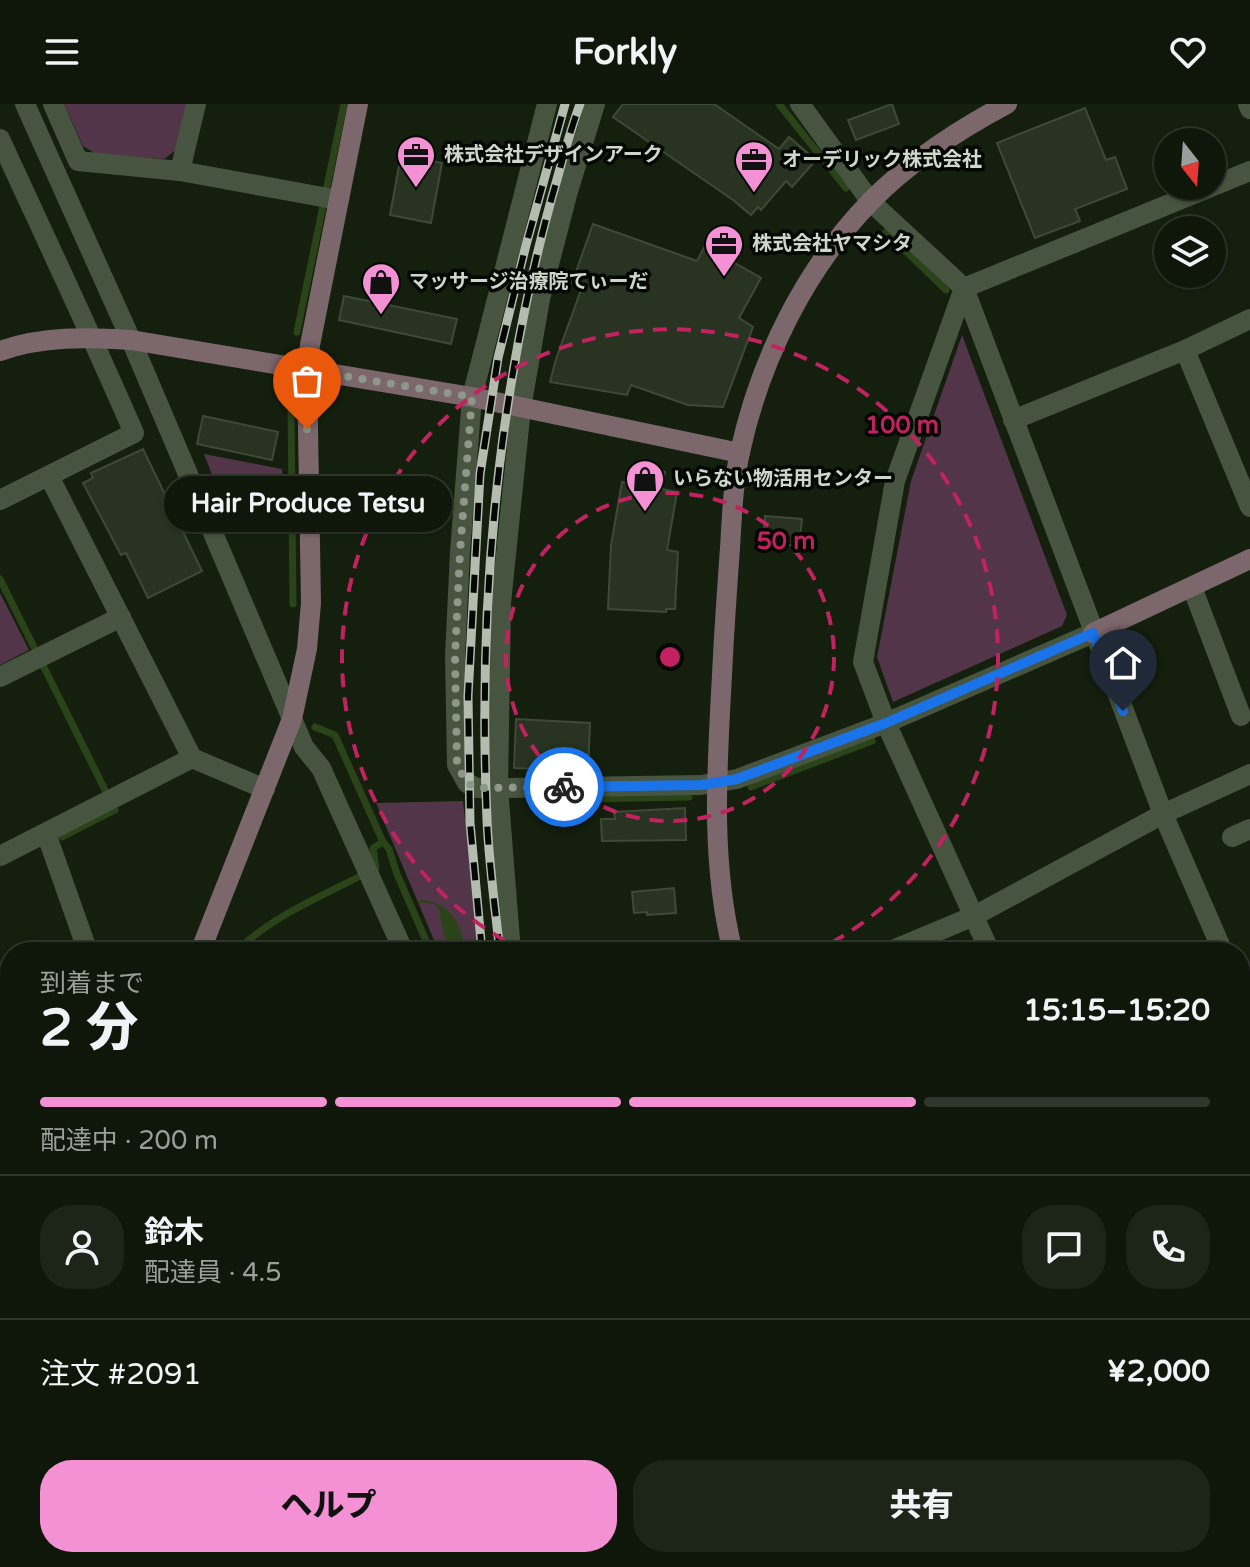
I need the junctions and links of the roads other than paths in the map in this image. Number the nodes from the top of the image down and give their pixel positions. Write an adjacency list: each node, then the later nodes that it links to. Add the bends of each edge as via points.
1 (25, 104): 17 (street)
2 (53, 104): 10 (street, via 78,161)
3 (196, 104): 10 (street)
4 (358, 104): 12 (street)
5 (547, 104): 21 (street)
6 (595, 104): 22 (street, via 540,299)
7 (800, 104): 13 (street)
8 (1007, 104): 13 (street, via 915,162)
9 (0, 139): 16 (street)
10 (180, 171): 12 (street)
11 (1250, 171): 14 (street)
12 (329, 199): 20 (street)
13 (871, 202): 14 (street); 24 (street, via 825,255 796,304 751,407)
14 (964, 288): 23 (street); 35 (street, via 895,481 863,662)
15 (1250, 319): 18 (street)
16 (93, 337): 17 (street); 19 (street, via 55,338); 25 (street, via 134,433)
17 (131, 340): 20 (street); 34 (street)
18 (1185, 350): 23 (street); 27 (street)
19 (0, 351)
20 (307, 370): 21 (street); 34 (street, via 311,603)
21 (472, 397): 22 (street); 39 (street, via 455,656 457,765 467,783)
22 (521, 408): 24 (street); 39 (street, via 501,603)
23 (1013, 420): 31 (street)
24 (740, 453): 38 (street)
25 (49, 476): 26 (street); 30 (street)
26 (0, 500)
27 (1250, 507)
28 (1250, 559): 29 (street)
29 (1192, 587): 31 (street); 33 (street)
30 (121, 617): 32 (street); 36 (street)
31 (1093, 633): 35 (street); 41 (street)
32 (0, 677)
33 (1241, 716)
34 (292, 719): 40 (street); 47 (street, via 321,768)
35 (886, 723): 38 (street); 44 (street)
36 (192, 758): 40 (street); 42 (street)
37 (1250, 774): 41 (street)
38 (717, 783): 39 (street); 49 (street, via 719,863)
39 (498, 788): 48 (street)
40 (265, 789): 46 (street)
41 (1163, 814): 44 (street); 52 (street)
42 (46, 833): 43 (street); 45 (street)
43 (0, 856)
44 (974, 916): 50 (street); 51 (street)
45 (84, 942)
46 (204, 942)
47 (399, 942)
48 (510, 942)
49 (730, 942)
50 (912, 942)
51 (986, 942)
52 (1219, 942)

